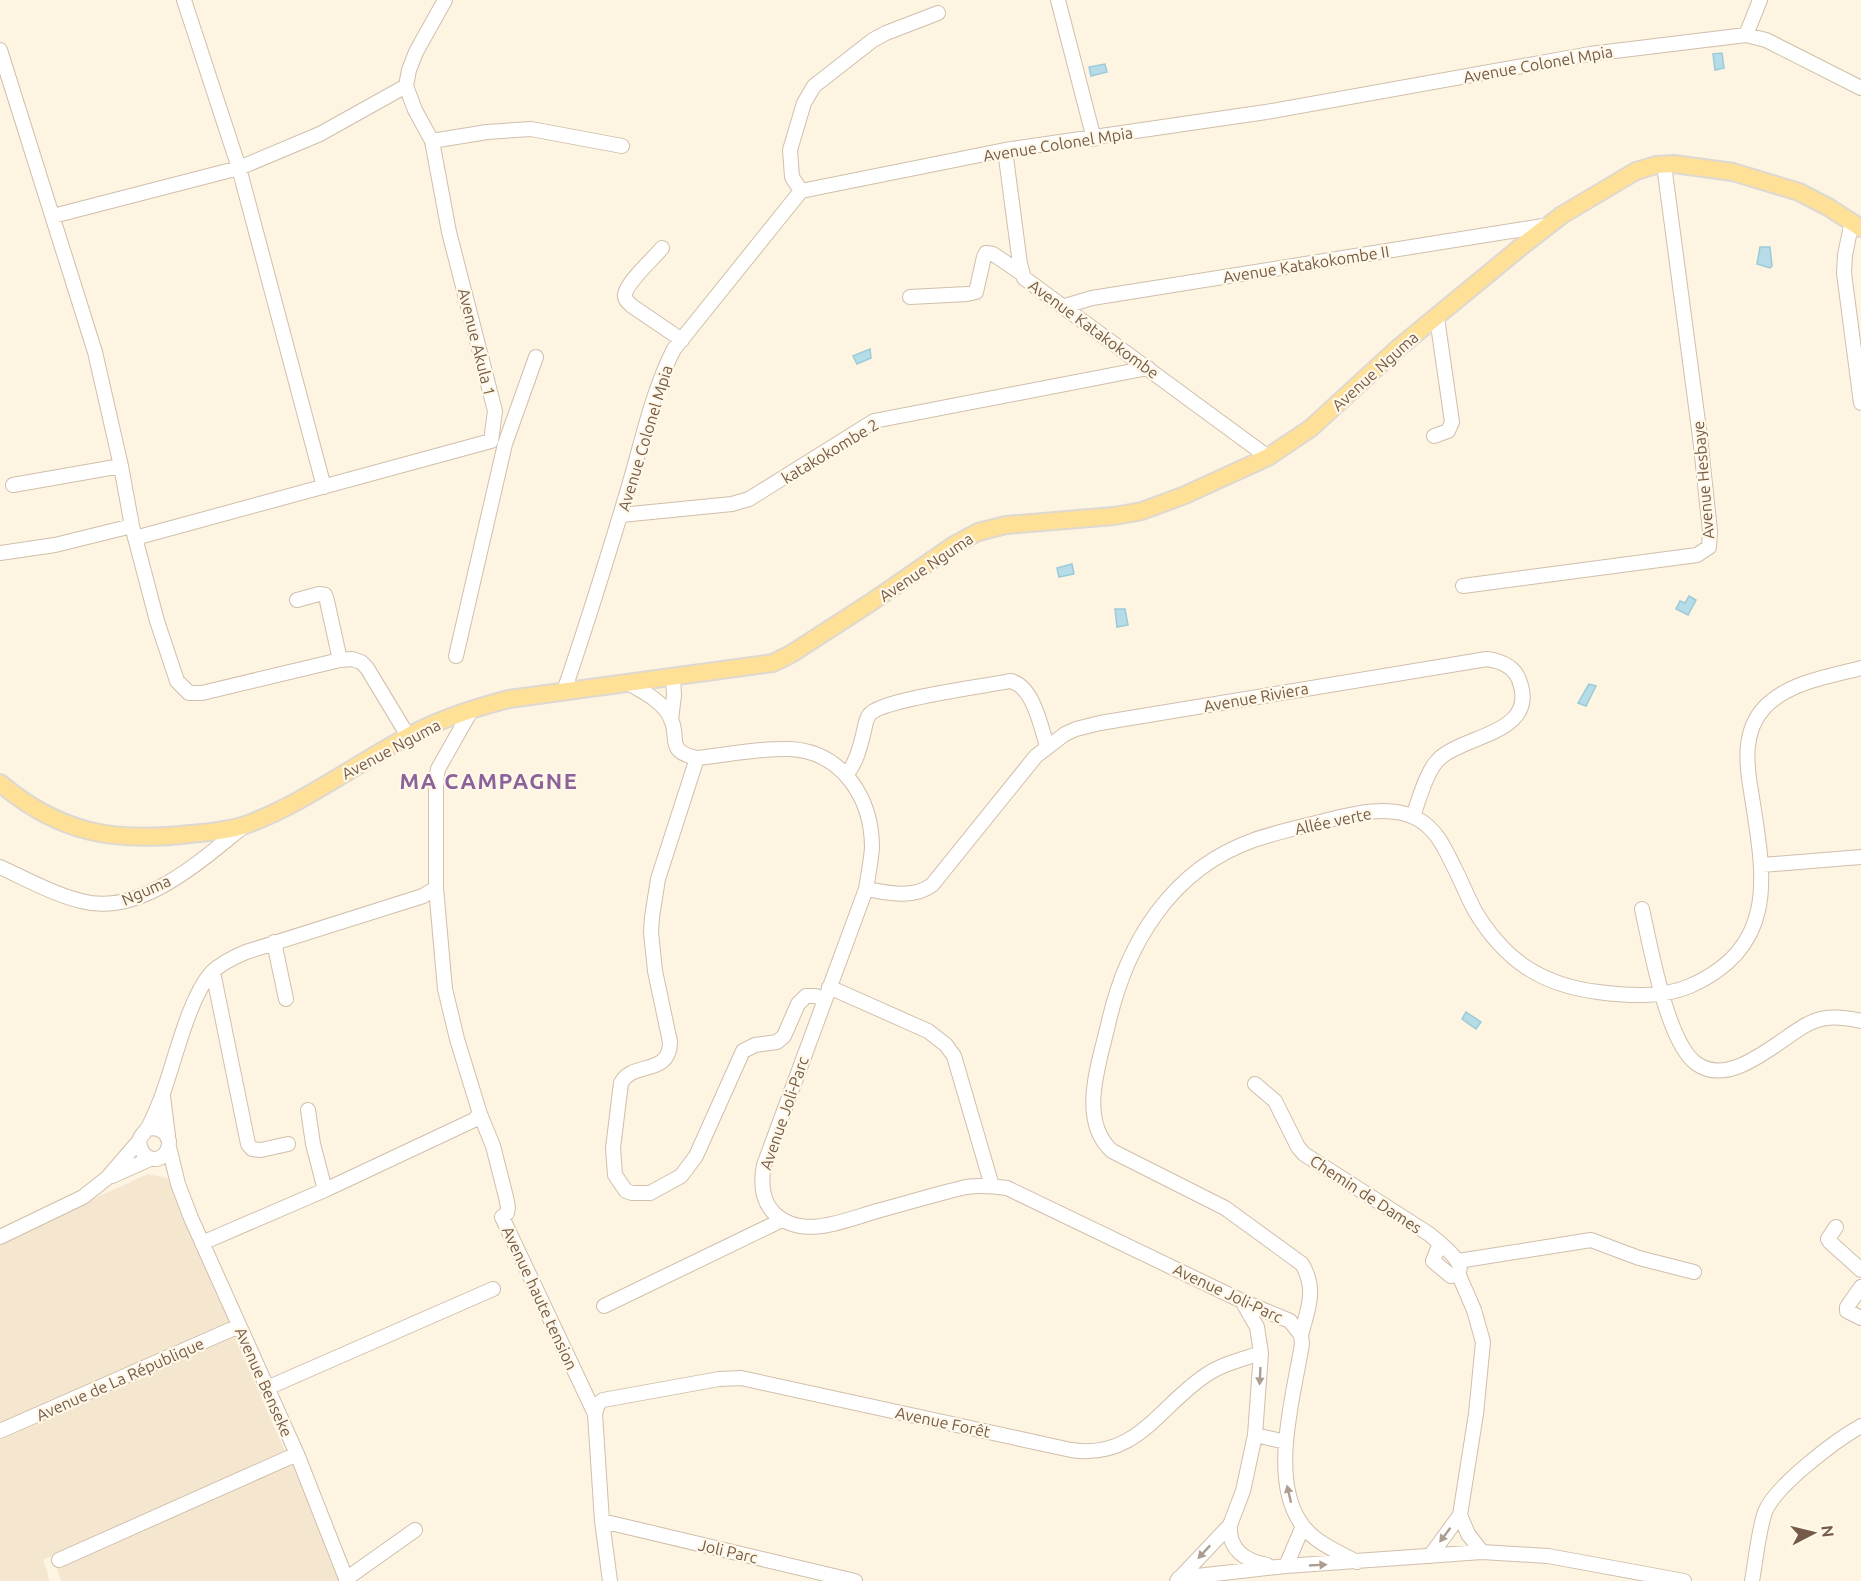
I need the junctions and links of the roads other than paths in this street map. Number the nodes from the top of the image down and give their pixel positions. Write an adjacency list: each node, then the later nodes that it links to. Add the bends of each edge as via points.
1 (184, 0): 15 (street)
2 (445, 0): 8 (street, via 416,52)
3 (1058, 0): 10 (street)
4 (1760, 0): 6 (street)
5 (938, 13): 16 (street, via 873,40 814,86 804,103 790,150 792,177)
6 (1746, 35): 9 (street, Avenue Colonel Mpia, via 1766,40); 10 (street, Avenue Colonel Mpia, via 1590,54)
7 (0, 50): 17 (street)
8 (406, 86): 11 (street, Avenue Akula 1); 15 (street, via 320,134)
9 (1861, 88)
10 (1094, 139): 13 (street, Avenue Colonel Mpia)
11 (432, 141): 12 (street, via 531,129); 30 (street, Avenue Akula 1, via 449,232 495,411)
12 (622, 146)
13 (1005, 150): 16 (street, Avenue Colonel Mpia); 21 (street, Avenue Katakokombe)
14 (1664, 165): 18 (main road, Avenue Nguma, via 1647,167 1623,178); 19 (main road, Avenue Nguma, via 1707,167 1778,185 1799,192); 39 (street, Avenue Hesbaye, via 1700,437 1709,547 1697,555)
15 (239, 168): 17 (street); 35 (street)
16 (801, 191): 25 (street, Avenue Colonel Mpia)
17 (52, 216): 33 (street, via 95,352)
18 (1549, 225): 23 (street, Avenue Katakokombe II, via 1092,298); 24 (main road, Avenue Nguma)
19 (1856, 225): 28 (street, via 1845,255 1844,273)
20 (662, 248): 25 (street, via 632,283 626,299)
21 (1021, 273): 22 (street, via 993,254 986,254 976,292); 23 (street, Avenue Katakokombe, via 1027,282)
22 (910, 297)
23 (1065, 306): 27 (street, Avenue Katakokombe)
24 (1437, 318): 29 (street, via 1452,422 1448,431); 32 (main road, Avenue Nguma, via 1311,428)
25 (682, 340): 36 (street, Avenue Colonel Mpia, via 659,383)
26 (536, 357): 31 (street)
27 (1148, 368): 32 (street, Avenue Katakokombe); 36 (street, katakokombe 2, via 874,421 749,499)
28 (1861, 404)
29 (1434, 436)
30 (490, 441): 31 (street); 35 (street)
31 (505, 444): 41 (street)
32 (1268, 457): 44 (main road, Avenue Nguma, via 1142,511 1006,525 978,532 781,660)
33 (121, 466): 34 (street); 37 (street)
34 (13, 485)
35 (324, 487): 37 (street)
36 (621, 515): 46 (street, Avenue Colonel Mpia)
37 (133, 532): 38 (street); 42 (street, via 177,681 189,693)
38 (0, 553)
39 (1463, 586)
40 (297, 600): 42 (street, via 325,595)
41 (456, 656)
42 (340, 660): 49 (street, via 352,659 367,668)
43 (1861, 668): 57 (street, via 1792,688 1773,700 1756,719 1747,746 1747,766)
44 (674, 676): 45 (main road, Avenue Nguma); 48 (street)
45 (628, 683): 46 (main road, Avenue Nguma); 48 (street, via 657,701)
46 (564, 691): 47 (main road, Avenue Nguma, via 509,699)
47 (472, 710): 49 (main road, Avenue Nguma); 59 (street, Avenue haute tension, via 438,769)
48 (671, 720): 51 (street, via 676,747)
49 (408, 736): 55 (main road, Avenue Nguma, via 296,801)
50 (1047, 746): 52 (street, via 1030,696 1010,681 877,709 867,719 858,755); 54 (street, Avenue Riviera, via 1076,729 1100,723 1487,659 1511,668 1523,694 1517,714 1502,728 1442,756 1431,771); 60 (street, Avenue Riviera, via 932,885 914,894)
51 (697, 759): 52 (street, Avenue Joli-Parc, via 790,749 812,753); 64 (street, via 658,879 652,917 655,971 669,1053 661,1063 630,1074 621,1083 613,1148 615,1175 626,1191 650,1193 681,1176 696,1156 743,1051 777,1042 806,996)
52 (847, 774): 60 (street, Avenue Joli-Parc, via 864,803 870,831 872,848)
53 (0, 783): 55 (main road, Avenue Nguma, via 47,816 111,835 158,838)
54 (1413, 816): 65 (street, via 1431,827 1442,842 1474,910 1497,941 1521,964 1549,981 1578,990); 94 (street, Allée verte, via 1369,812 1252,841 1219,856 1173,892 1159,909 1128,960 1114,994 1094,1106 1101,1139 1122,1157 1225,1208 1302,1264 1311,1289)
55 (247, 824): 58 (street, Nguma, via 190,869 138,897 110,905 82,902)
56 (1861, 857): 57 (street)
57 (1762, 865): 65 (street, via 1762,896 1755,922 1742,946 1707,977)
58 (0, 867)
59 (436, 888): 62 (street, via 423,896); 70 (street, Avenue haute tension, via 447,1002)
60 (866, 889): 64 (street, Avenue Joli-Parc)
61 (1641, 909): 65 (street)
62 (274, 942): 63 (street, via 240,954); 66 (street)
63 (213, 972): 69 (street, via 198,996); 75 (street, via 248,1144 252,1149)
64 (827, 993): 79 (street, via 928,1031 946,1045 954,1056); 81 (street, Avenue Joli-Parc, via 763,1171 764,1195)
65 (1662, 994): 67 (street, via 1686,1052 1696,1064 1714,1070 1729,1070 1749,1062 1816,1020 1831,1016)
66 (286, 999)
67 (1861, 1021)
68 (1255, 1084): 85 (street, Chemin de Dames, via 1275,1101 1304,1154 1440,1243 1433,1261 1451,1276)
69 (163, 1094): 72 (street); 74 (street)
70 (479, 1109): 80 (street, via 474,1120); 97 (street, Avenue haute tension, via 507,1197 507,1213 502,1217)
71 (308, 1110): 80 (street)
72 (147, 1129): 73 (street); 74 (street, via 161,1130)
73 (139, 1141): 76 (street, via 143,1155); 77 (street)
74 (168, 1141): 76 (street, via 165,1154); 78 (street)
75 (288, 1144)
76 (154, 1159): 77 (street); 78 (street)
77 (107, 1178): 83 (street, via 71,1204)
78 (177, 1184): 84 (street, Avenue Benseke)
79 (992, 1186): 81 (street, Avenue Joli-Parc, via 965,1188 828,1225 804,1227); 90 (street, Avenue Joli-Parc, via 1022,1194)
80 (326, 1190): 84 (street)
81 (782, 1221): 91 (street)
82 (1836, 1227): 86 (street, via 1828,1239)
83 (0, 1237)
84 (202, 1243): 93 (street, Avenue Benseke)
85 (1458, 1267): 87 (street, via 1591,1240); 103 (street, via 1483,1336)
86 (1861, 1270)
87 (1694, 1272)
88 (1861, 1287): 92 (street, via 1847,1307 1847,1311)
89 (493, 1289): 96 (street)
90 (1242, 1301): 94 (street, Avenue Joli-Parc, via 1290,1321); 95 (street, via 1257,1327)
91 (604, 1306)
92 (1861, 1318)
93 (239, 1326): 96 (street, Avenue Benseke); 99 (street, Avenue de La République)
94 (1301, 1335): 101 (street, Allée verte)
95 (1261, 1353): 97 (street, Avenue Forêt, via 1208,1373 1141,1433 1114,1448 1093,1452 741,1378 603,1400); 100 (street, one-way to 100)
96 (267, 1388): 102 (street, Avenue Benseke)
97 (596, 1409): 104 (street)
98 (1861, 1426): 120 (street, via 1819,1455 1770,1504)
99 (0, 1431)
100 (1255, 1435): 101 (street); 105 (street, via 1243,1491)
101 (1286, 1442): 106 (street, Allée verte, one-way to 101, via 1288,1491)
102 (297, 1454): 110 (street); 115 (street, Avenue Benseke)
103 (1460, 1515): 108 (street); 109 (street, one-way to 109)
104 (602, 1521): 114 (street, Joli Parc); 117 (street)
105 (1230, 1525): 112 (street, via 1232,1543 1243,1557); 116 (street, one-way to 116)
106 (1303, 1526): 111 (street, via 1321,1542); 112 (street)
107 (415, 1530): 115 (street)
108 (1482, 1552): 109 (street); 113 (street, via 1548,1556)
109 (1430, 1556): 111 (street)
110 (59, 1560)
111 (1357, 1562): 112 (street, one-way to 111)
112 (1276, 1571): 116 (street)
113 (1616, 1575): 119 (street)
114 (824, 1578): 118 (street, Joli Parc)
115 (346, 1580)
116 (1178, 1580)
117 (610, 1581)
118 (855, 1581)
119 (1684, 1581)
120 (1752, 1581)

